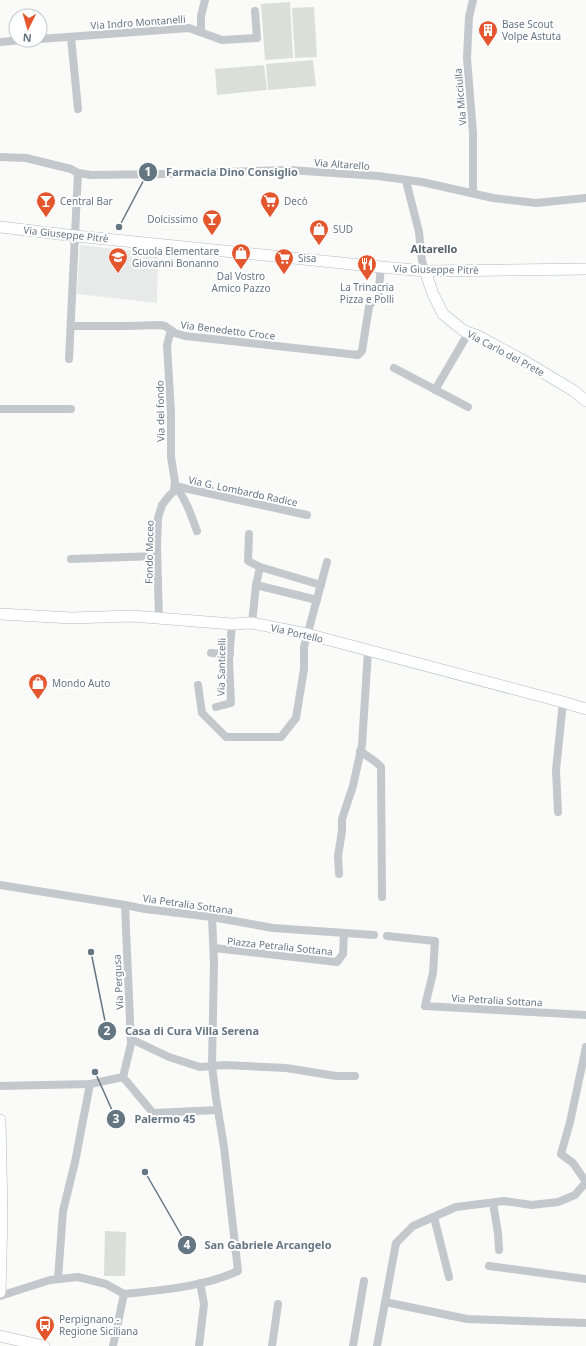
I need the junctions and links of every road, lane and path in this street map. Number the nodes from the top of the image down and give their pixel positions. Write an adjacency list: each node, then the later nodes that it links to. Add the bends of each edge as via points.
1 (205, 0): 4 (street)
2 (473, 0): 11 (street, Via Micciulla, via 469,17 467,58 474,133)
3 (255, 12): 4 (street, Via Indro Montanelli, via 257,38 222,40)
4 (201, 32): 5 (street, Via Indro Montanelli, via 189,28)
5 (71, 37): 6 (street, Via Indro Montanelli); 7 (street)
6 (48, 38)
7 (78, 109)
8 (0, 157): 9 (street, Via Altarello, via 26,158)
9 (78, 173): 10 (street, Via Altarello, via 113,175 289,170 378,176); 14 (street)
10 (406, 181): 11 (street, Via Altarello); 17 (street, Via Carlo del Prete, via 419,232)
11 (473, 193): 12 (street, Via Altarello, via 536,203)
12 (586, 198)
13 (0, 227): 14 (street, Via Giuseppe Pitrè)
14 (76, 236): 15 (street, Via Giuseppe Pitrè); 18 (street)
15 (381, 267): 17 (street, Via Giuseppe Pitrè); 19 (street, Via Benedetto Croce, via 378,298 369,307 360,354 185,336)
16 (586, 269): 17 (street, Via Giuseppe Pitrè)
17 (425, 271): 20 (street, Via Carlo del Prete, via 442,314)
18 (71, 326): 19 (street, Via Benedetto Croce, via 160,325); 21 (street)
19 (171, 330): 28 (street, Via del fondo, via 167,345 170,446)
20 (469, 332): 23 (street); 24 (street, Via Carlo del Prete, via 526,362)
21 (69, 360)
22 (394, 368): 23 (street)
23 (435, 390): 25 (street)
24 (586, 401)
25 (468, 407)
26 (0, 409): 27 (street)
27 (71, 409)
28 (175, 489): 29 (street, Via G. Lombardo Radice); 30 (street, via 182,494); 32 (street, Fondo Moceo, via 162,504 158,518)
29 (307, 515)
30 (197, 531)
31 (249, 534): 35 (street, via 248,561)
32 (157, 556): 33 (street); 40 (street, Fondo Moceo)
33 (71, 560)
34 (327, 562): 37 (street)
35 (260, 568): 36 (street); 37 (street)
36 (256, 585): 38 (street); 41 (street)
37 (321, 585): 38 (street)
38 (317, 600): 43 (street)
39 (0, 614): 40 (street, Via Portello, via 72,618 132,616)
40 (159, 619): 42 (street, Via Portello)
41 (252, 623): 42 (street, Via Portello); 43 (street, Via Portello)
42 (232, 627): 46 (street, Via Santicelli)
43 (307, 634): 44 (street, Via Portello); 47 (street, via 296,718 281,737 226,737 202,713)
44 (368, 651): 48 (street, Via Portello); 51 (street)
45 (210, 653): 46 (street)
46 (230, 654): 49 (street, Via Santicelli, via 231,703)
47 (198, 685)
48 (563, 702): 50 (street, Via Portello); 52 (street, via 556,770)
49 (216, 706)
50 (586, 710)
51 (360, 751): 53 (street, via 353,786 342,819); 55 (street, via 381,767)
52 (558, 812)
53 (339, 874)
54 (0, 885): 56 (street, Via Petralia Sottana)
55 (382, 897)
56 (125, 905): 57 (street, Via Petralia Sottana, via 145,910); 63 (street, Via Pergusa)
57 (212, 917): 58 (street, Via Petralia Sottana, via 273,928); 61 (street)
58 (344, 933): 59 (street, Via Petralia Sottana); 61 (street, Piazza Petralia Sottana, via 343,954 337,962)
59 (374, 935)
60 (387, 936): 62 (street, Via Petralia Sottana, via 435,941 433,973 425,1006)
61 (214, 948): 65 (street)
62 (586, 1015)
63 (131, 1039): 65 (street, via 169,1057 200,1067); 67 (street, Via Pergusa)
64 (586, 1047): 72 (street, via 561,1154 573,1163 586,1182 575,1195 558,1202 532,1205 504,1201)
65 (212, 1066): 66 (street, via 286,1068 336,1076); 70 (street)
66 (355, 1076)
67 (123, 1077): 68 (street); 70 (street, via 153,1113)
68 (90, 1084): 69 (street); 77 (street, via 63,1211)
69 (0, 1086)
70 (218, 1110): 80 (street, via 238,1271)
71 (0, 1120): 81 (street)
72 (493, 1203): 73 (street, via 456,1207); 74 (street)
73 (434, 1217): 76 (street); 84 (street, via 412,1226 396,1243)
74 (499, 1250)
75 (489, 1266): 78 (street)
76 (448, 1277)
77 (58, 1279): 82 (street, via 78,1277 106,1284); 83 (street)
78 (586, 1279)
79 (364, 1281): 92 (street)
80 (200, 1283): 82 (street); 90 (street, via 204,1304)
81 (0, 1292)
82 (124, 1294): 89 (street)
83 (0, 1296)
84 (385, 1302): 86 (street, via 467,1319); 93 (street)
85 (278, 1304): 91 (street)
86 (586, 1323)
87 (0, 1336): 88 (street)
88 (44, 1346)
89 (113, 1346)
90 (200, 1346)
91 (272, 1346)
92 (353, 1346)
93 (377, 1346)

